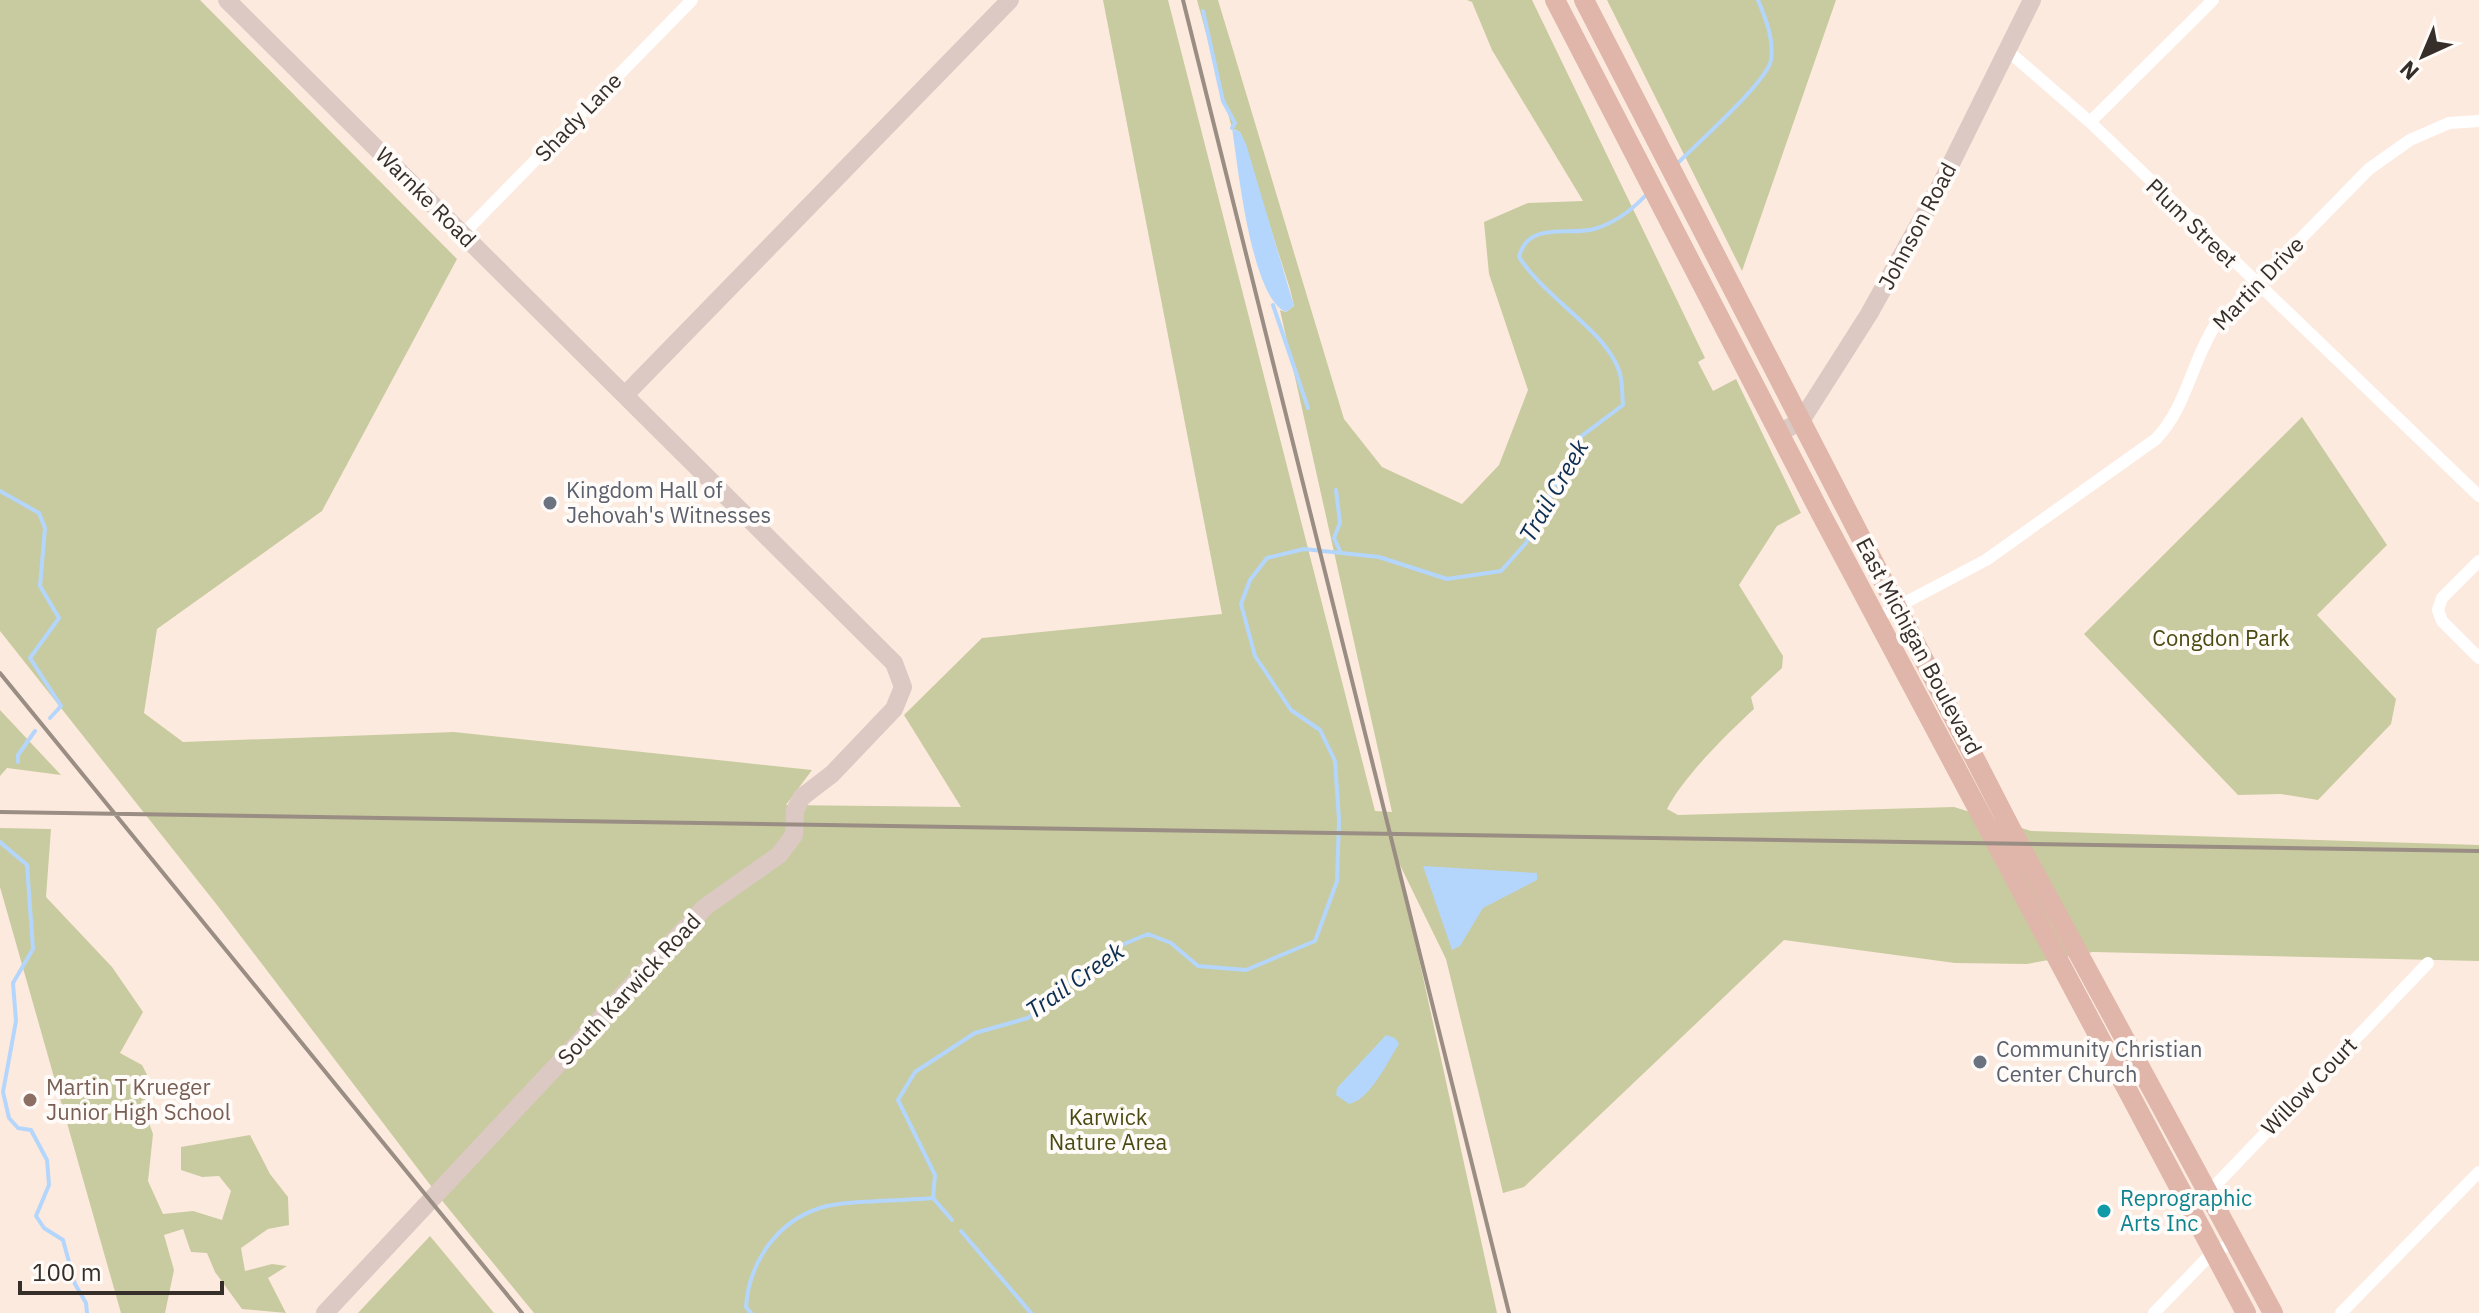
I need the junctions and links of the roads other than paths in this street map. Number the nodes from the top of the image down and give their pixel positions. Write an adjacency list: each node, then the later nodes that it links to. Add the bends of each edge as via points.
1 (227, 0): 11 (street, Warnke Road)
2 (692, 0): 11 (street, Shady Lane)
3 (1010, 0): 13 (street)
4 (1555, 0): 15 (main road, East Michigan Boulevard)
5 (1584, 0): 14 (main road, East Michigan Boulevard)
6 (2032, 0): 8 (street, Johnson Road)
7 (2213, 0): 10 (street)
8 (2008, 51): 10 (street, Plum Street); 14 (street, Johnson Road, via 1869,314)
9 (2479, 121): 12 (street, Martin Drive, via 2449,123 2410,140 2369,169)
10 (2090, 122): 12 (street, Plum Street)
11 (463, 234): 13 (street, Warnke Road)
12 (2255, 284): 16 (street, Plum Street); 18 (street, Martin Drive, via 2214,327 2196,355 2171,423 2156,439 1986,560)
13 (625, 395): 21 (street, Warnke Road)
14 (1801, 421): 15 (street, Johnson Road); 18 (main road, East Michigan Boulevard)
15 (1779, 433): 19 (main road, East Michigan Boulevard)
16 (2479, 496)
17 (2479, 561): 20 (street, via 2442,598 2438,610 2442,621)
18 (1897, 608): 19 (street, Martin Drive); 24 (main road, East Michigan Boulevard)
19 (1876, 618): 25 (main road, East Michigan Boulevard)
20 (2479, 658)
21 (894, 663): 28 (street, South Karwick Road, via 903,687 894,709 832,774 802,797 795,810 794,835 779,855 705,907)
22 (2428, 963): 24 (street, Willow Court)
23 (2479, 1172): 32 (street)
24 (2209, 1192): 25 (street, Willow Court); 26 (main road, East Michigan Boulevard)
25 (2186, 1203): 27 (main road, East Michigan Boulevard)
26 (2235, 1242): 27 (street); 31 (main road, East Michigan Boulevard)
27 (2212, 1253): 29 (street); 30 (main road, East Michigan Boulevard)
28 (325, 1313)
29 (2154, 1313)
30 (2246, 1313)
31 (2273, 1313)
32 (2341, 1313)

